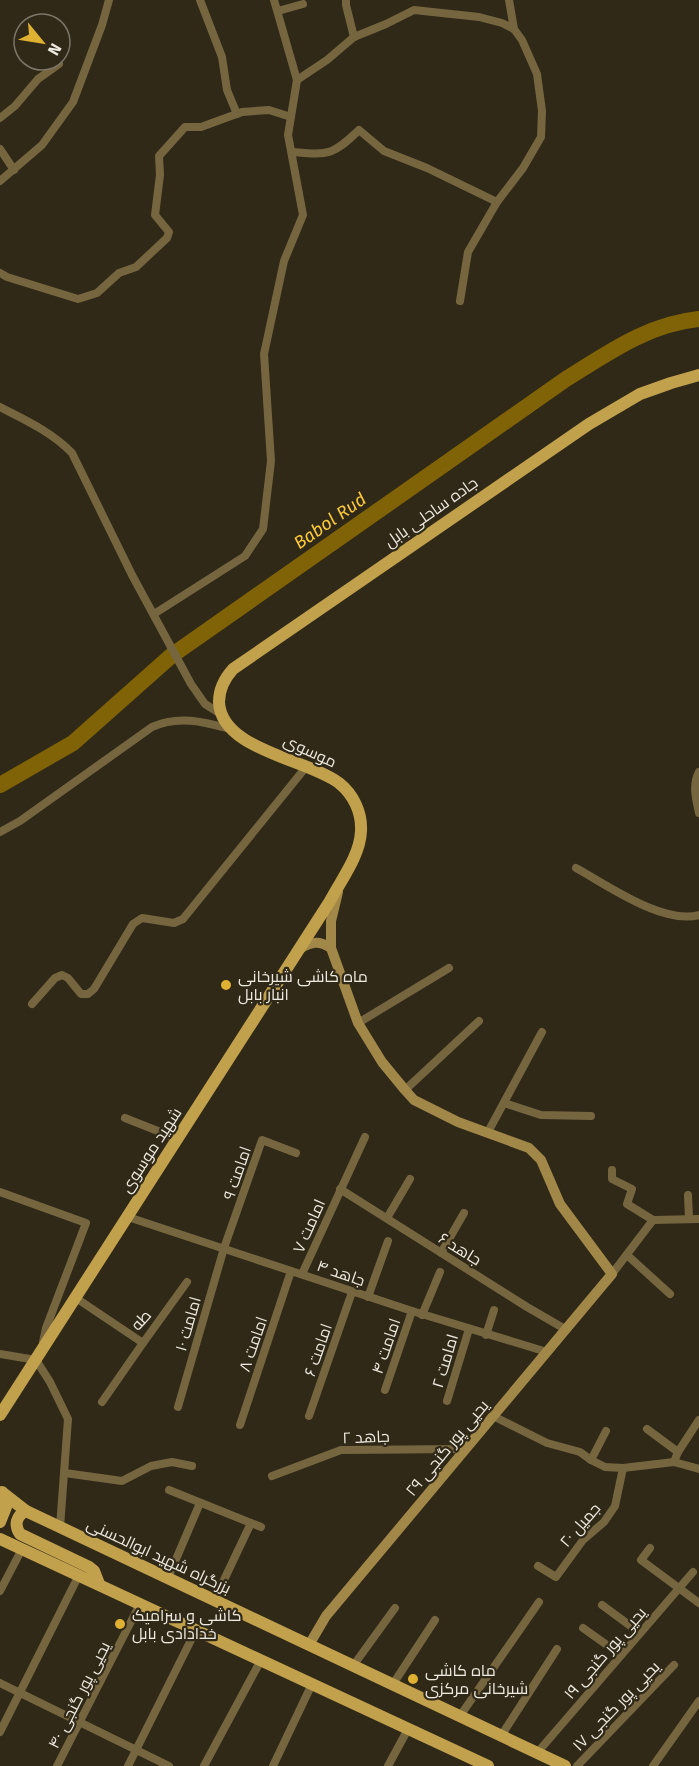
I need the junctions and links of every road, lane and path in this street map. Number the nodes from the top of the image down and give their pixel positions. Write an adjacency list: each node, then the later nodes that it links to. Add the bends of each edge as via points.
1 (109, 0): 17 (street, via 73,102 42,145)
2 (200, 0): 12 (street, via 222,57 227,90)
3 (274, 0): 7 (street)
4 (346, 0): 9 (street)
5 (509, 0): 8 (street)
6 (303, 4): 7 (street)
7 (278, 11): 11 (street)
8 (514, 29): 9 (street, via 479,17 414,10); 19 (street, via 537,74 541,137)
9 (354, 37): 11 (street)
10 (48, 72): 14 (street)
11 (297, 80): 13 (street)
12 (237, 114): 13 (street, via 270,110); 20 (street, via 201,127 185,127 159,156 155,215 169,232 136,267 119,273 97,293 78,299)
13 (291, 117): 16 (street, via 288,135)
14 (0, 118)
15 (0, 149): 17 (street)
16 (292, 152): 19 (street, via 324,155 340,148 359,130 384,151); 24 (street, via 303,215 284,261 264,354 271,461 263,530 245,556)
17 (14, 170): 18 (street)
18 (0, 181)
19 (496, 202): 21 (street, via 468,252)
20 (0, 273)
21 (460, 301)
22 (699, 375): 25 (main road, جاده ساحلی بابل, via 640,394 589,424 232,669 221,690)
23 (0, 407): 24 (street, via 43,429 72,453)
24 (154, 614): 25 (street, via 191,684 205,704)
25 (221, 714): 26 (main road, موسوی)
26 (230, 729): 27 (main road, موسوی, via 245,740); 30 (street, via 192,720 152,727)
27 (306, 767): 32 (main road, موسوی, via 338,783 358,811 359,846); 38 (street, via 183,919 174,923 142,918 133,924 88,994 81,994 62,975)
28 (699, 772): 29 (street, via 694,787)
29 (699, 813)
30 (0, 832)
31 (576, 868): 34 (street, via 652,908 684,918)
32 (343, 877): 33 (main road, موسوی); 35 (main road, via 331,921)
33 (330, 901): 36 (main road, شهید موسوی)
34 (699, 915)
35 (331, 948): 36 (main road, via 312,942); 40 (main road)
36 (299, 949): 48 (main road, شهید موسوی)
37 (449, 968): 40 (street)
38 (32, 1004)
39 (479, 1021): 42 (street)
40 (358, 1023): 42 (main road)
41 (542, 1032): 43 (street)
42 (405, 1090): 46 (main road, via 414,1100)
43 (504, 1103): 44 (street, via 542,1115); 46 (street)
44 (591, 1116)
45 (125, 1118): 48 (street)
46 (488, 1132): 68 (main road, via 529,1148 541,1160 560,1204)
47 (365, 1137): 52 (street, امامت ۷)
48 (178, 1139): 56 (main road, شهید موسوی)
49 (296, 1153): 62 (street, امامت ۹, via 262,1140)
50 (612, 1170): 60 (street, via 612,1179 632,1189 627,1204)
51 (410, 1179): 57 (street)
52 (340, 1189): 57 (street, جاهد ۶); 67 (street, امامت ۷)
53 (0, 1192): 83 (street, via 86,1222)
54 (688, 1195): 58 (street)
55 (464, 1213): 63 (street)
56 (128, 1217): 62 (street, جاهد ۴); 73 (main road, شهید موسوی)
57 (387, 1218): 63 (street, جاهد ۶)
58 (689, 1218): 59 (street); 60 (street)
59 (699, 1219)
60 (653, 1220): 64 (street)
61 (388, 1241): 72 (street)
62 (224, 1248): 65 (street, جاهد ۴); 87 (street, امامت ۱۰)
63 (441, 1253): 78 (street, جاهد ۶)
64 (627, 1255): 68 (street); 71 (street)
65 (291, 1270): 67 (street, جاهد ۴); 92 (street, امامت ۸)
66 (440, 1272): 76 (street)
67 (302, 1274): 70 (street, جاهد ۴)
68 (612, 1274): 78 (main road, یحیی پور گنجی ۲۹)
69 (187, 1282): 80 (street, طه)
70 (352, 1292): 72 (street, جاهد ۴); 89 (street, امامت ۶)
71 (670, 1294)
72 (368, 1297): 75 (street, جاهد ۴)
73 (76, 1298): 80 (street, طه); 83 (main road, شهید موسوی)
74 (494, 1310): 79 (street)
75 (412, 1311): 76 (street, جاهد ۴); 84 (street, امامت ۴)
76 (422, 1315): 77 (street, جاهد ۴)
77 (469, 1329): 79 (street, جاهد ۴); 85 (street, امامت ۲)
78 (566, 1329): 81 (main road, یحیی پور گنجی ۲۹)
79 (486, 1335): 81 (street, جاهد ۴)
80 (143, 1343): 86 (street)
81 (547, 1352): 90 (main road, یحیی پور گنجی ۲۹)
82 (0, 1354): 83 (street)
83 (39, 1356): 88 (main road, شهید موسوی); 102 (street, via 68,1419)
84 (385, 1390)
85 (447, 1401)
86 (102, 1402)
87 (178, 1407)
88 (0, 1415)
89 (309, 1416)
90 (493, 1416): 95 (main road, یحیی پور گنجی ۲۹); 97 (street)
91 (699, 1420): 96 (street)
92 (240, 1425)
93 (647, 1429): 96 (street)
94 (606, 1431): 97 (street)
95 (465, 1449): 103 (street, جاهد ۲, via 341,1450); 132 (main road, یحیی پور گنجی ۲۹, via 326,1616)
96 (678, 1452): 98 (street)
97 (591, 1460): 100 (street, via 605,1467)
98 (674, 1462): 100 (street); 101 (street)
99 (192, 1466): 102 (street, via 172,1462 151,1466 122,1481)
100 (623, 1468): 115 (street, جمیل ۲۰, via 615,1506 604,1522 583,1540 556,1577)
101 (699, 1469)
102 (65, 1473): 110 (street)
103 (273, 1476)
104 (169, 1490): 106 (street)
105 (2, 1491): 107 (main road, بزرگراه شهید ابوالحسنی); 108 (main road, via 6,1507)
106 (200, 1503): 109 (street); 118 (street)
107 (26, 1511): 110 (main road, بزرگراه شهید ابوالحسنی); 120 (main road, via 16,1521 20,1534 89,1567)
108 (0, 1522)
109 (251, 1523): 111 (street); 119 (street)
110 (60, 1527): 118 (main road, بزرگراه شهید ابوالحسنی)
111 (261, 1527)
112 (0, 1539): 113 (main road)
113 (22, 1548): 117 (main road); 122 (street)
114 (650, 1548): 121 (street, via 641,1560)
115 (538, 1566)
116 (693, 1572): 121 (street, یحیی پور گنجی ۱۹)
117 (79, 1575): 120 (main road); 141 (street)
118 (168, 1578): 132 (main road, بزرگراه شهید ابوالحسنی)
119 (223, 1582)
120 (99, 1584): 125 (main road)
121 (679, 1588): 124 (street); 131 (street, یحیی پور گنجی ۱۹)
122 (0, 1591)
123 (539, 1602): 143 (street)
124 (699, 1603)
125 (140, 1604): 130 (main road); 144 (street, یحیی پور گنجی ۴۰)
126 (602, 1605): 131 (street)
127 (395, 1608): 137 (street)
128 (435, 1620): 140 (street)
129 (583, 1628): 134 (street)
130 (196, 1629): 135 (main road); 148 (street)
131 (640, 1633): 134 (street, یحیی پور گنجی ۱۹)
132 (309, 1645): 137 (main road, بزرگراه شهید ابوالحسنی)
133 (557, 1649): 147 (street)
134 (621, 1655): 149 (street, یحیی پور گنجی ۱۹)
135 (261, 1660): 139 (main road); 153 (street)
136 (674, 1665): 158 (street, یحیی پور گنجی ۱۷)
137 (353, 1666): 140 (main road, بزرگراه شهید ابوالحسنی)
138 (0, 1683): 141 (street)
139 (312, 1684): 145 (main road); 154 (street)
140 (393, 1684): 143 (main road, بزرگراه شهید ابوالحسنی)
141 (20, 1692): 144 (street); 146 (street)
142 (699, 1701): 159 (street)
143 (460, 1716): 147 (main road, بزرگراه شهید ابوالحسنی)
144 (80, 1722): 148 (street); 150 (street, یحیی پور گنجی ۴۰)
145 (408, 1729): 155 (street); 156 (main road)
146 (0, 1732)
147 (501, 1736): 149 (main road, بزرگراه شهید ابوالحسنی)
148 (136, 1750): 151 (street); 152 (street)
149 (537, 1753): 157 (main road, بزرگراه شهید ابوالحسنی)
150 (57, 1766)
151 (128, 1766)
152 (169, 1766)
153 (204, 1766)
154 (273, 1766)
155 (388, 1766)
156 (488, 1766)
157 (565, 1766)
158 (577, 1766)
159 (653, 1766)

